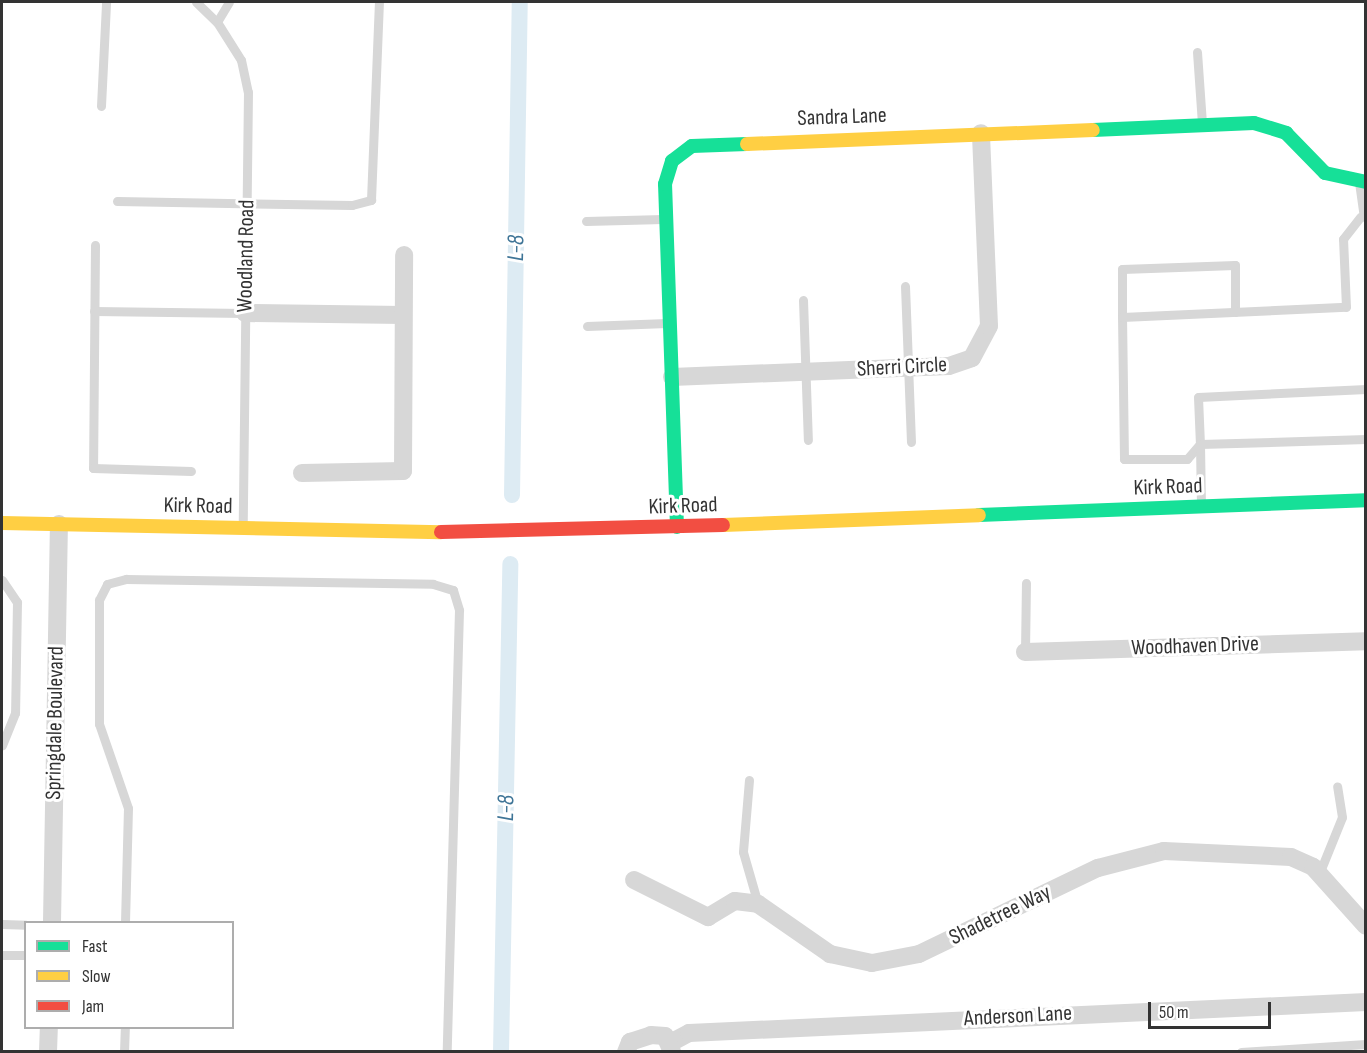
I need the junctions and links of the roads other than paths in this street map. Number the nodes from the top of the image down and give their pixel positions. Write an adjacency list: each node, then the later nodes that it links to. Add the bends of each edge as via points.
1 (106, 2): 7 (lane)
2 (196, 2): 5 (lane, Woodland Road)
3 (229, 2): 5 (lane)
4 (379, 2): 12 (lane, via 371,200 352,205)
5 (218, 22): 12 (lane, Woodland Road, via 241,60 248,92)
6 (1197, 52): 8 (lane)
7 (102, 106)
8 (1202, 125): 9 (street, Sandra Lane); 10 (street, Sandra Lane, via 1276,127 1325,173)
9 (981, 133): 14 (street, Sandra Lane, via 692,146 667,172); 27 (street, Sherri Circle, via 986,338 961,364)
10 (1362, 182): 13 (lane)
11 (117, 201): 12 (lane)
12 (247, 204): 22 (lane, Woodland Road)
13 (1363, 217): 21 (lane, via 1343,238 1346,307)
14 (666, 219): 15 (lane); 25 (street, Sandra Lane)
15 (586, 221)
16 (95, 245): 20 (lane)
17 (404, 255): 23 (street)
18 (905, 286): 27 (lane)
19 (803, 300): 28 (lane)
20 (94, 311): 22 (lane); 35 (lane, via 93,468)
21 (1235, 312): 24 (lane); 24 (lane, via 1235,265 1122,269)
22 (245, 313): 23 (street); 42 (lane, Woodland Road)
23 (403, 315): 36 (street, via 403,471)
24 (1122, 317): 34 (lane, via 1124,459 1187,459)
25 (669, 323): 26 (lane); 29 (street, Sandra Lane)
26 (587, 326)
27 (908, 368): 28 (street, Sherri Circle); 33 (lane)
28 (806, 372): 29 (street, Sherri Circle); 32 (lane)
29 (672, 377): 41 (street, Sandra Lane)
30 (1365, 389): 34 (lane, via 1198,397)
31 (1365, 439): 34 (lane)
32 (807, 440)
33 (911, 442)
34 (1200, 444): 38 (lane)
35 (190, 471)
36 (302, 473)
37 (1365, 500): 38 (street, Kirk Road)
38 (1201, 506): 41 (street, Kirk Road)
39 (2, 523): 40 (street, Kirk Road)
40 (59, 524): 42 (street, Kirk Road); 53 (street, Springdale Boulevard)
41 (677, 527): 42 (street, Kirk Road, via 512,533)
42 (243, 528)
43 (2, 580): 47 (lane, via 17,602 15,713)
44 (1026, 584): 46 (lane)
45 (1365, 641): 46 (street, Woodhaven Drive)
46 (1025, 652)
47 (2, 746)
48 (749, 780): 52 (lane, via 744,852)
49 (1337, 786): 50 (lane, via 1342,817)
50 (1319, 874): 52 (street, Shadetree Way, via 1291,857 1164,851 1098,868 919,954 872,963 830,954); 57 (street, Shadetree Way)
51 (634, 880): 52 (street, via 708,917 735,901)
52 (758, 904)
53 (52, 921)
54 (125, 921): 67 (lane, via 128,808 99,724 99,600 106,584 126,579 433,584 453,590 459,610)
55 (2, 924): 56 (lane)
56 (24, 925)
57 (1365, 926)
58 (2, 954): 59 (lane)
59 (24, 955)
60 (1365, 1002): 64 (street, Anderson Lane, via 689,1033)
61 (49, 1029): 65 (street)
62 (124, 1029): 66 (lane)
63 (1365, 1044): 69 (lane)
64 (672, 1047): 68 (street, Anderson Lane, via 651,1035 630,1042)
65 (48, 1052)
66 (124, 1052)
67 (447, 1052)
68 (626, 1052)
69 (1240, 1052)

